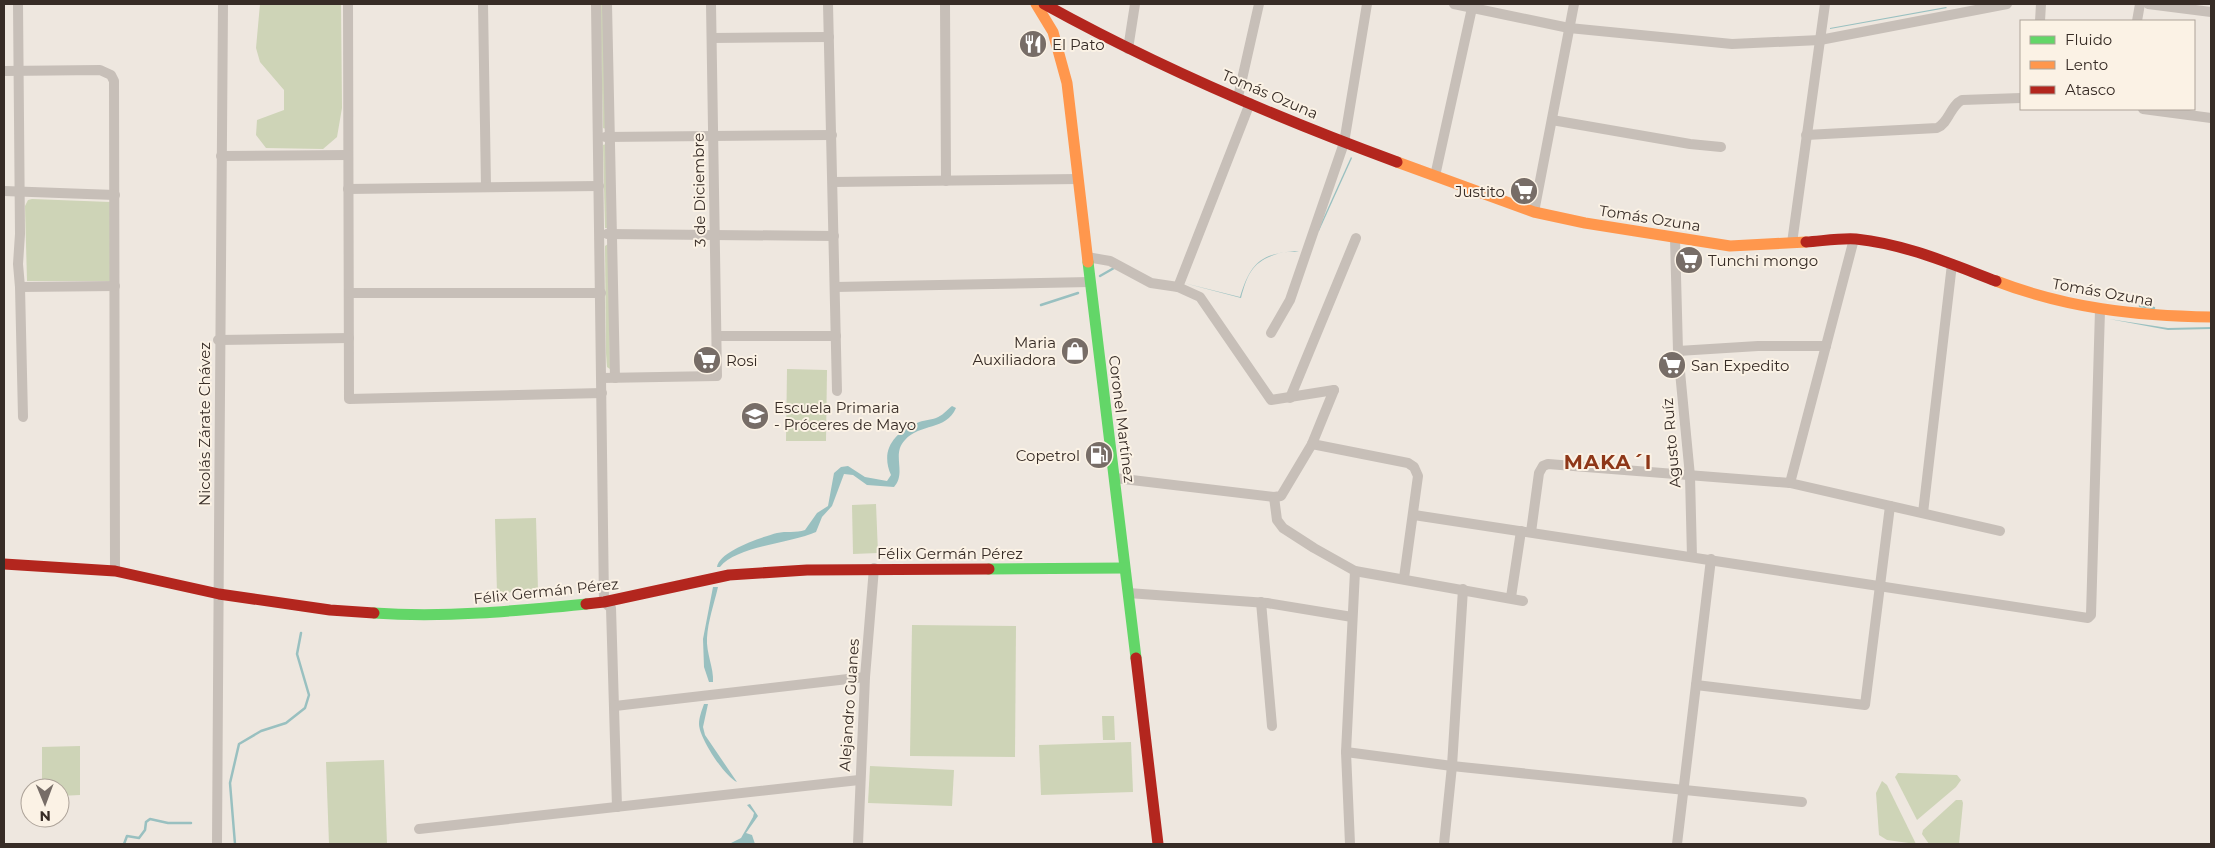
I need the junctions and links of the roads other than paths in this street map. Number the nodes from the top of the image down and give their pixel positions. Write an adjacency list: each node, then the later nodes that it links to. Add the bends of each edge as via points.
1 (18, 4): 34 (street)
2 (223, 4): 49 (street, Nicolás Zárate Chávez)
3 (348, 4): 48 (street)
4 (483, 4): 55 (street)
5 (596, 4): 44 (street)
6 (607, 4): 45 (street)
7 (711, 4): 29 (street, 3 de Diciembre)
8 (828, 4): 28 (street)
9 (945, 4): 52 (street)
10 (1036, 4): 26 (street, Coronel Martínez)
11 (1044, 4): 30 (street, Tomás Ozuna)
12 (1135, 4): 32 (street)
13 (1259, 4): 35 (street)
14 (1367, 4): 46 (street)
15 (1454, 4): 22 (street)
16 (1574, 4): 27 (street)
17 (1825, 4): 31 (street)
18 (2007, 4): 31 (street)
19 (2041, 4): 24 (street)
20 (2140, 4): 25 (street)
21 (2148, 4): 23 (street)
22 (1472, 8): 27 (street); 50 (street)
23 (2211, 12)
24 (2040, 20)
25 (2137, 20)
26 (1050, 24): 30 (street, Tomás Ozuna); 51 (street, Coronel Martínez, via 1060,49 1067,83)
27 (1569, 28): 31 (street, via 1732,44); 40 (street)
28 (829, 37): 29 (street); 41 (street)
29 (712, 38): 42 (street, 3 de Diciembre)
30 (1107, 39): 32 (street, Tomás Ozuna)
31 (1820, 40): 43 (street)
32 (1128, 49): 35 (street, Tomás Ozuna)
33 (4, 71): 34 (street)
34 (18, 71): 58 (street); 59 (street, via 100,70 111,75 115,90)
35 (1238, 97): 37 (street, Tomás Ozuna)
36 (2020, 98): 43 (street, via 1962,100 1955,104 1943,125 1937,128)
37 (1250, 103): 46 (street, Tomás Ozuna); 75 (street)
38 (2151, 110): 39 (street)
39 (2211, 118)
40 (1552, 120): 47 (street); 60 (street)
41 (832, 134): 42 (street); 53 (street)
42 (713, 136): 45 (street); 63 (street, 3 de Diciembre)
43 (1806, 136): 68 (street)
44 (598, 137): 45 (street); 54 (street)
45 (610, 137): 62 (street)
46 (1344, 143): 50 (street, Tomás Ozuna); 80 (street, via 1290,300)
47 (1721, 147)
48 (348, 155): 49 (street); 56 (street)
49 (220, 156): 84 (street, Nicolás Zárate Chávez)
50 (1435, 176): 60 (street, Tomás Ozuna)
51 (1078, 179): 52 (street); 69 (street, Coronel Martínez)
52 (946, 181): 53 (street)
53 (833, 182): 64 (street)
54 (599, 186): 55 (street); 61 (street)
55 (486, 187): 56 (street)
56 (348, 189): 76 (street)
57 (4, 191): 58 (street)
58 (20, 193): 59 (street); 73 (street)
59 (115, 195): 72 (street)
60 (1534, 212): 66 (street, Tomás Ozuna)
61 (600, 234): 62 (street); 77 (street)
62 (612, 234): 63 (street); 88 (street)
63 (715, 235): 64 (street); 81 (street, 3 de Diciembre)
64 (834, 236): 74 (street)
65 (1356, 238): 91 (street)
66 (1675, 238): 68 (street, Tomás Ozuna, via 1730,246); 86 (street, Agusto Ruíz)
67 (1854, 239): 68 (street, Tomás Ozuna); 70 (street, Tomás Ozuna, via 1892,246); 85 (street)
68 (1792, 243)
69 (1087, 257): 71 (street, Coronel Martínez); 75 (street, via 1110,261 1152,283)
70 (1952, 264): 78 (street, Tomás Ozuna, via 2053,300); 99 (street)
71 (1090, 282): 74 (street); 95 (street, Coronel Martínez)
72 (115, 286): 73 (street); 108 (street)
73 (20, 287): 92 (street)
74 (835, 287): 82 (street)
75 (1178, 287): 91 (street, via 1200,297 1268,398 1275,401)
76 (348, 293): 77 (street); 83 (street)
77 (601, 293): 87 (street)
78 (2100, 310): 79 (street, Tomás Ozuna, via 2155,316); 111 (street, via 2091,615 2084,618)
79 (2211, 317)
80 (1271, 333)
81 (717, 336): 82 (street); 88 (street, 3 de Diciembre, via 717,376)
82 (836, 336): 89 (street)
83 (349, 338): 84 (street); 90 (street, via 349,399)
84 (218, 340): 114 (street, Nicolás Zárate Chávez)
85 (1826, 346): 86 (street); 96 (street)
86 (1678, 351): 94 (street, Agusto Ruíz)
87 (602, 378): 88 (street); 90 (street)
88 (615, 378)
89 (837, 391)
90 (602, 392): 117 (street)
91 (1290, 398): 93 (street, via 1334,390)
92 (23, 417)
93 (1312, 444): 97 (street, via 1281,496); 100 (street, via 1408,463 1414,467 1418,476)
94 (1690, 476): 96 (street); 102 (street, via 1547,464 1539,473); 103 (street, Agusto Ruíz)
95 (1115, 478): 97 (street); 107 (street, Coronel Martínez)
96 (1790, 483): 98 (street)
97 (1274, 497): 109 (street, via 1277,520 1283,528)
98 (1890, 506): 99 (street); 111 (street)
99 (1923, 513): 101 (street)
100 (1414, 515): 102 (street); 110 (street)
101 (2000, 531)
102 (1526, 532): 103 (street); 115 (street)
103 (1692, 557): 104 (street)
104 (1711, 560): 111 (street); 121 (street)
105 (4, 564): 108 (street, Félix Germán Pérez)
106 (874, 568): 107 (street, Félix Germán Pérez); 117 (street, Félix Germán Pérez, via 729,575); 120 (street, Alejandro Guanes)
107 (1124, 568): 113 (street, Coronel Martínez)
108 (115, 570): 114 (street, Félix Germán Pérez)
109 (1355, 571): 110 (street); 119 (street)
110 (1404, 578): 112 (street)
111 (1880, 585): 121 (street, via 1865,705)
112 (1463, 589): 115 (street); 125 (street)
113 (1128, 593): 118 (street); 133 (street, Coronel Martínez)
114 (219, 594): 117 (street, Félix Germán Pérez, via 330,610 415,616 470,615); 131 (street, Nicolás Zárate Chávez)
115 (1511, 597): 116 (street)
116 (1523, 601)
117 (604, 602): 122 (street, via 611,608)
118 (1261, 602): 119 (street); 123 (street)
119 (1352, 616): 124 (street)
120 (865, 677): 122 (street); 126 (street, Alejandro Guanes)
121 (1696, 685): 127 (street)
122 (615, 706): 129 (street)
123 (1272, 726)
124 (1346, 752): 125 (street); 134 (street)
125 (1452, 766): 127 (street); 135 (street)
126 (859, 780): 129 (street); 132 (street, Alejandro Guanes)
127 (1684, 790): 128 (street); 136 (street)
128 (1802, 802)
129 (617, 807): 130 (street)
130 (419, 829)
131 (217, 844)
132 (858, 844)
133 (1158, 844)
134 (1350, 844)
135 (1444, 844)
136 (1678, 844)

